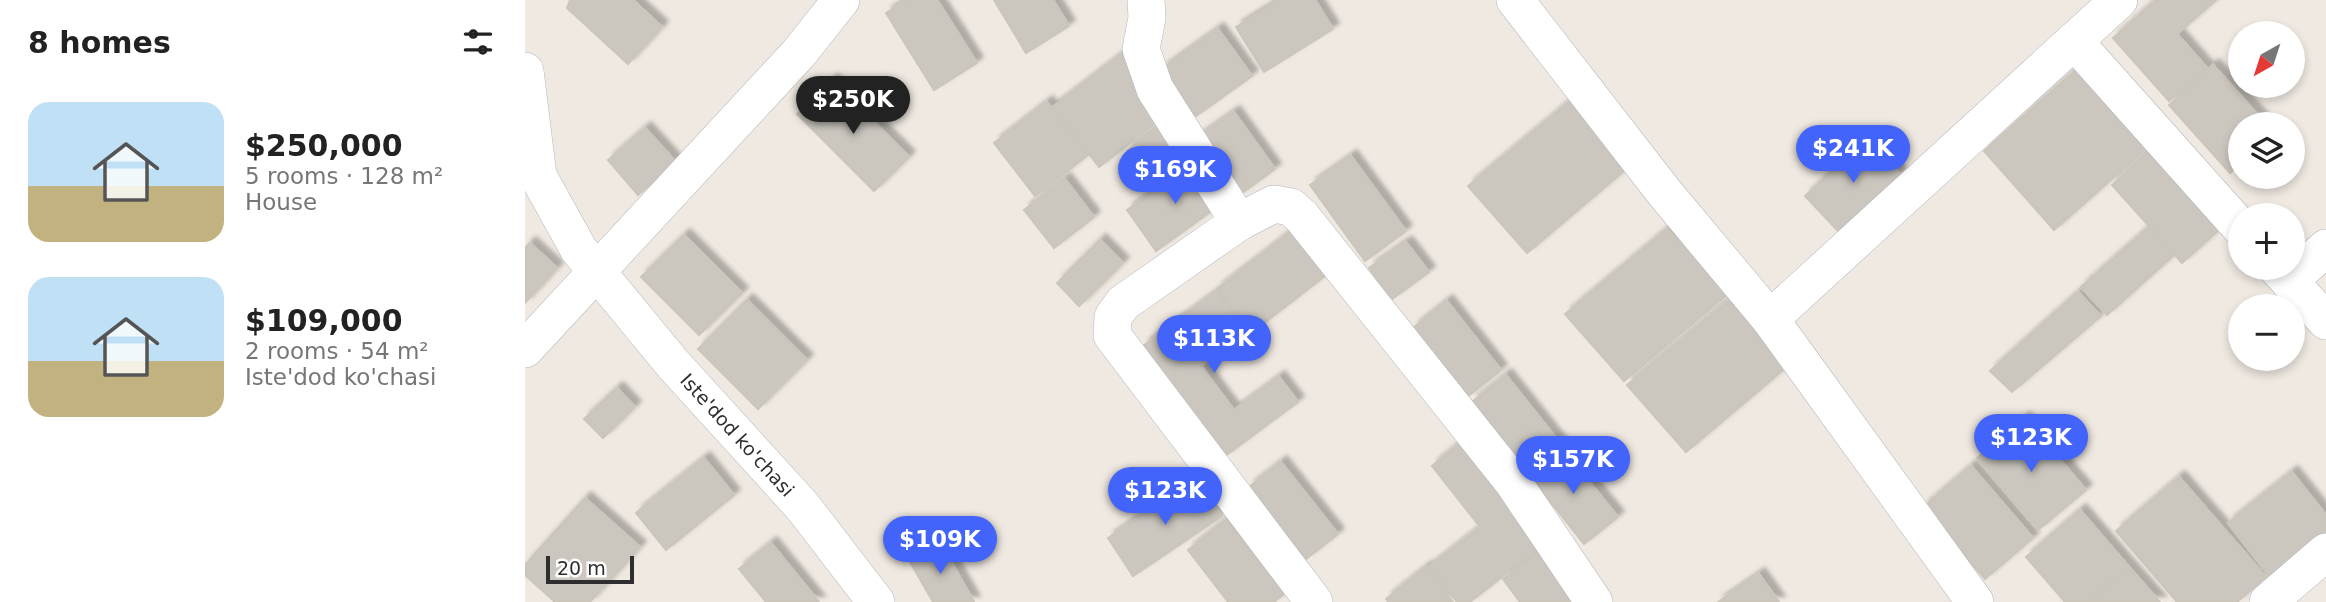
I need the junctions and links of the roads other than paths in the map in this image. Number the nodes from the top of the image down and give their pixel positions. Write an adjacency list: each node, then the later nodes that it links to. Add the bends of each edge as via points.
1 (841, 0): 10 (street, via 799,52)
2 (1146, 0): 8 (street, via 1141,49 1155,89)
3 (1515, 0): 13 (street)
4 (2119, 0): 5 (street)
5 (2074, 41): 7 (street); 13 (street)
6 (525, 71): 10 (street, Iste'dod ko'chasi, via 538,176)
7 (2228, 214)
8 (1239, 222): 18 (street, via 1123,303 1113,317 1112,335); 19 (street, via 1274,204 1291,207 1302,217 1513,482)
9 (2326, 248): 11 (street)
10 (587, 260): 15 (street); 17 (street, Iste'dod ko'chasi, via 673,364 803,507)
11 (2305, 261)
12 (2288, 280): 14 (street)
13 (1770, 319): 20 (street)
14 (2326, 321)
15 (525, 349)
16 (2326, 552): 21 (street)
17 (876, 602)
18 (1314, 602)
19 (1594, 602)
20 (1975, 602)
21 (2268, 602)

